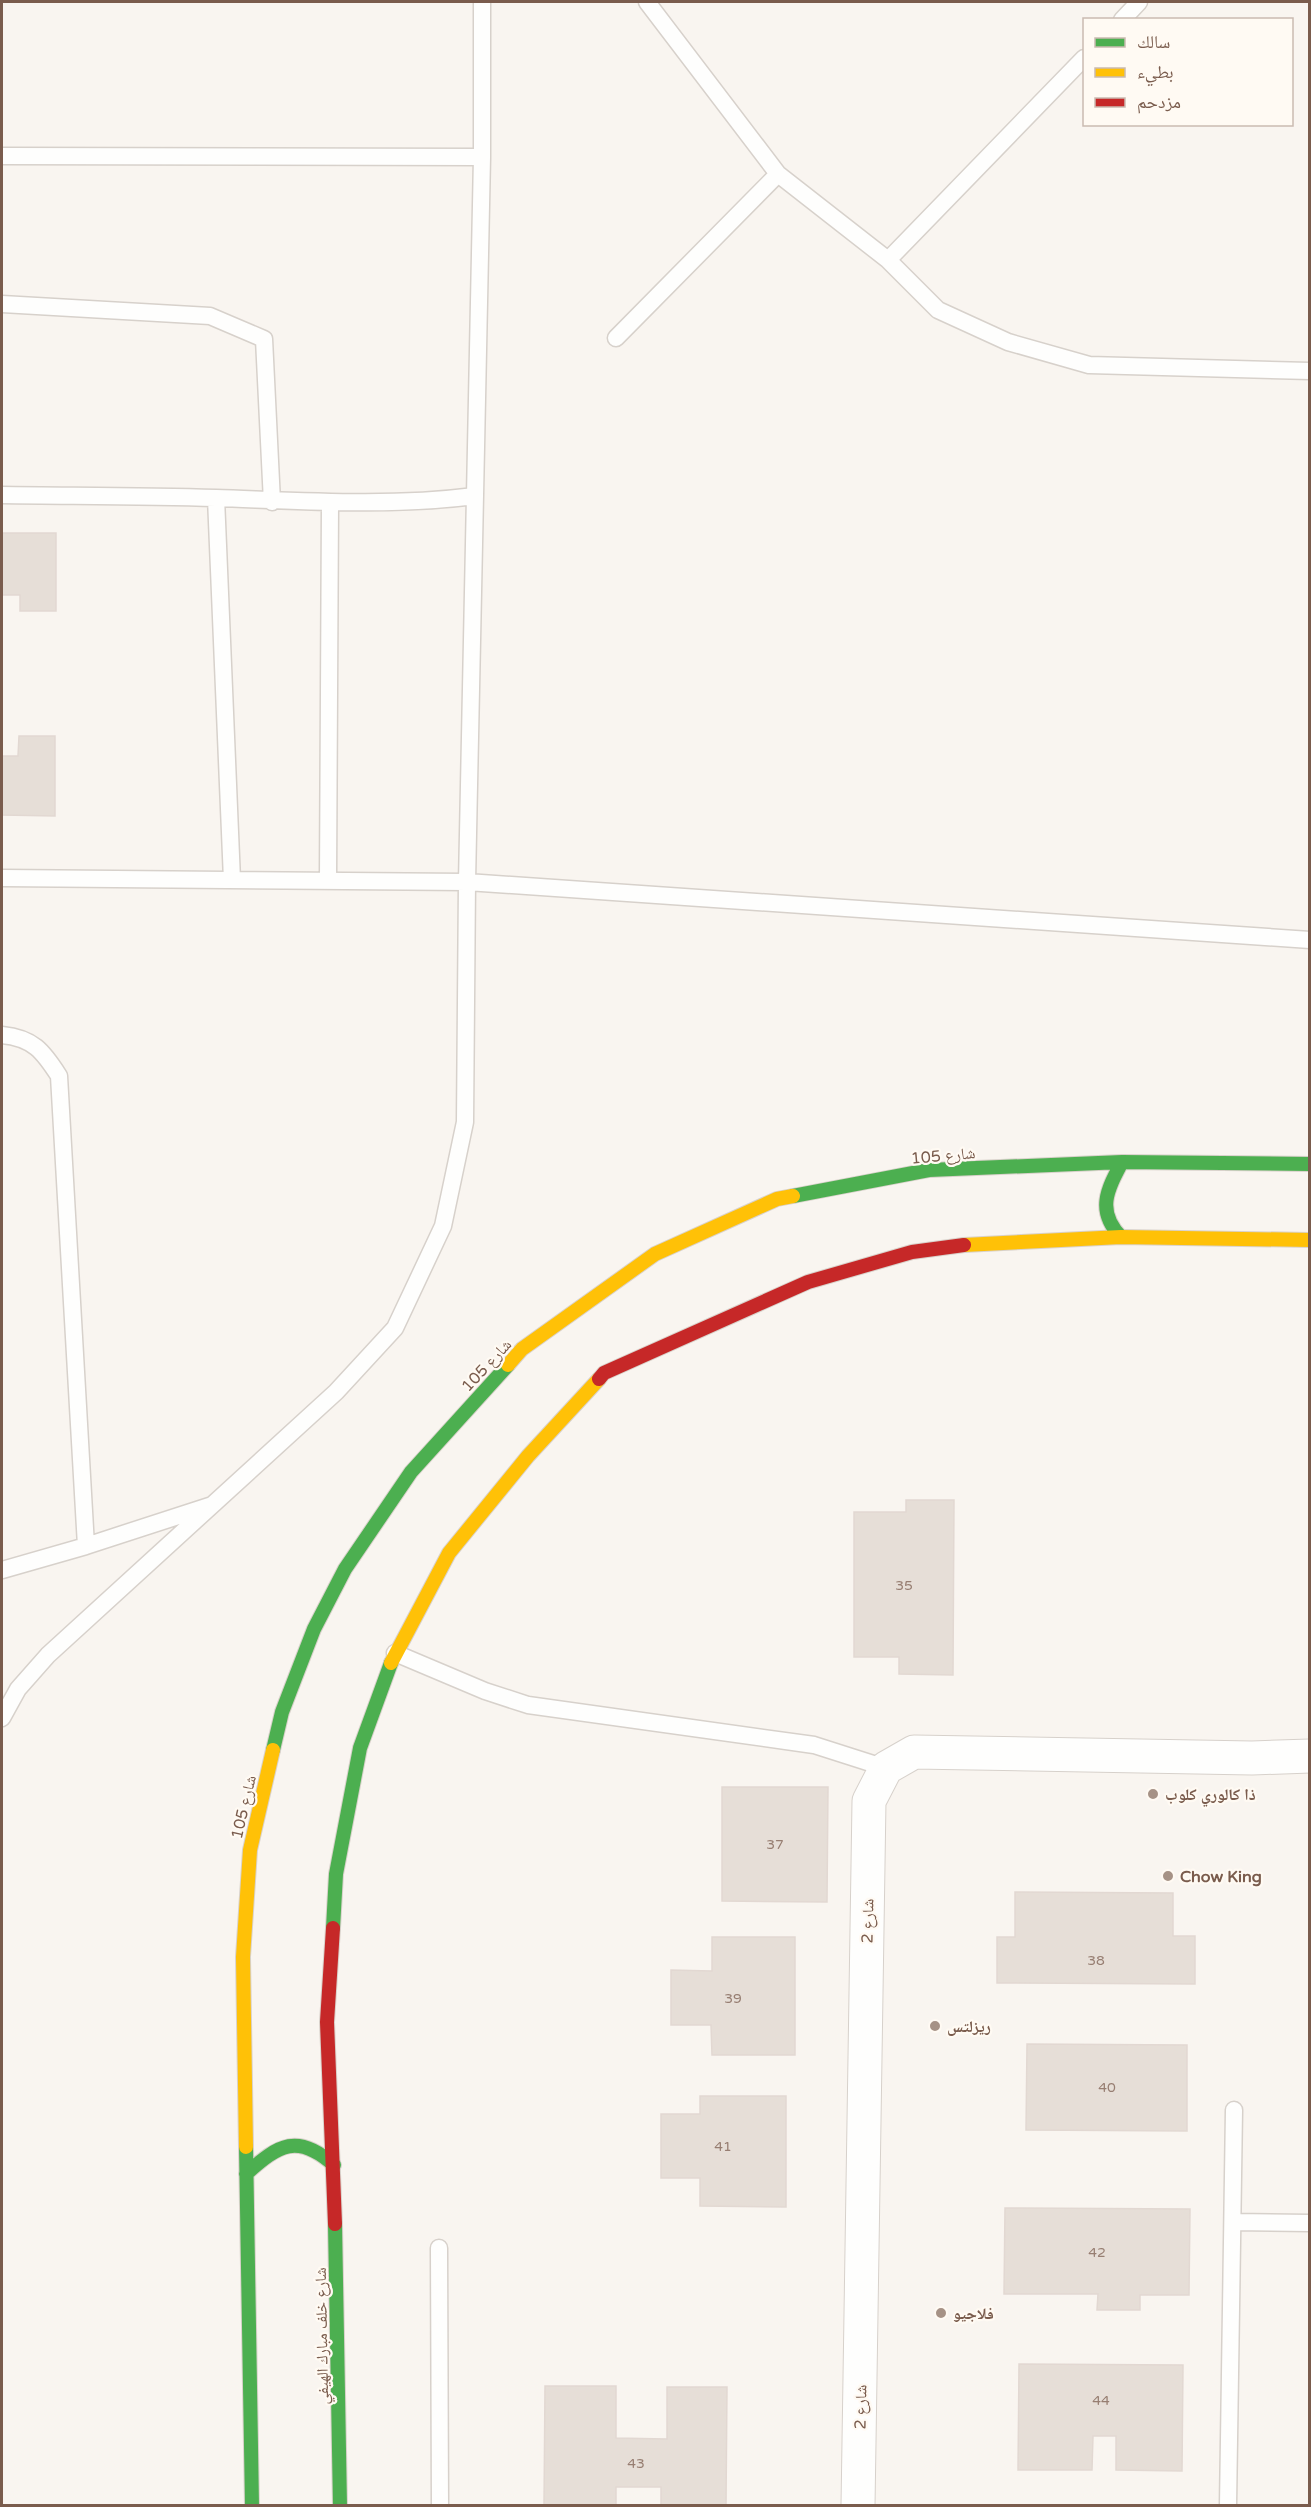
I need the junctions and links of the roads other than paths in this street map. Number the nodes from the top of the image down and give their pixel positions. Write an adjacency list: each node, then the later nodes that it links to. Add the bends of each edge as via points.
1 (482, 2): 7 (lane)
2 (647, 2): 8 (lane)
3 (1139, 2): 4 (lane)
4 (1124, 18)
5 (1083, 59): 9 (lane)
6 (2, 156): 7 (lane)
7 (482, 157): 14 (lane)
8 (778, 174): 9 (lane); 11 (lane)
9 (888, 260): 12 (lane, via 938,310 1008,342 1089,365)
10 (2, 304): 16 (lane, via 210,316 264,339)
11 (616, 338)
12 (1310, 371)
13 (2, 495): 15 (lane)
14 (475, 496): 17 (lane, via 432,502); 21 (lane)
15 (216, 498): 16 (lane); 19 (lane)
16 (272, 502): 17 (lane)
17 (330, 504): 20 (lane)
18 (2, 878): 19 (lane)
19 (232, 880): 20 (lane)
20 (328, 881): 21 (lane)
21 (466, 882): 22 (lane); 28 (lane, via 465,1122 444,1226 395,1328 336,1392)
22 (1310, 940)
23 (2, 1035): 29 (lane, via 20,1037 44,1052 59,1076)
24 (1122, 1162): 25 (street, شارع 105); 26 (street, via 1108,1192 1106,1207 1108,1222); 37 (street, شارع 105, via 929,1170 777,1199 655,1254 522,1349 411,1472 345,1569 314,1629 282,1712 250,1850 243,1957)
25 (1310, 1164)
26 (1121, 1237): 27 (street); 31 (street, via 980,1243 912,1252 808,1282 604,1372 528,1456 449,1553)
27 (1310, 1240)
28 (218, 1503): 29 (lane); 32 (lane, via 48,1655 18,1689)
29 (86, 1546): 30 (lane)
30 (2, 1570)
31 (395, 1653): 34 (lane, via 528,1705 814,1744); 36 (street, via 360,1748 336,1874 327,2022)
32 (2, 1718)
33 (1310, 1756): 34 (street, via 914,1752)
34 (886, 1768): 44 (street, شارع 2, via 869,1801)
35 (1234, 2110): 38 (lane)
36 (334, 2165): 37 (street, via 315,2150 290,2145 265,2155); 42 (street, شارع خلف مبارك الهيفي)
37 (246, 2174): 41 (street)
38 (1233, 2222): 39 (lane); 45 (lane)
39 (1310, 2223)
40 (439, 2248): 43 (lane)
41 (252, 2505)
42 (340, 2505)
43 (440, 2505)
44 (858, 2505)
45 (1228, 2505)

